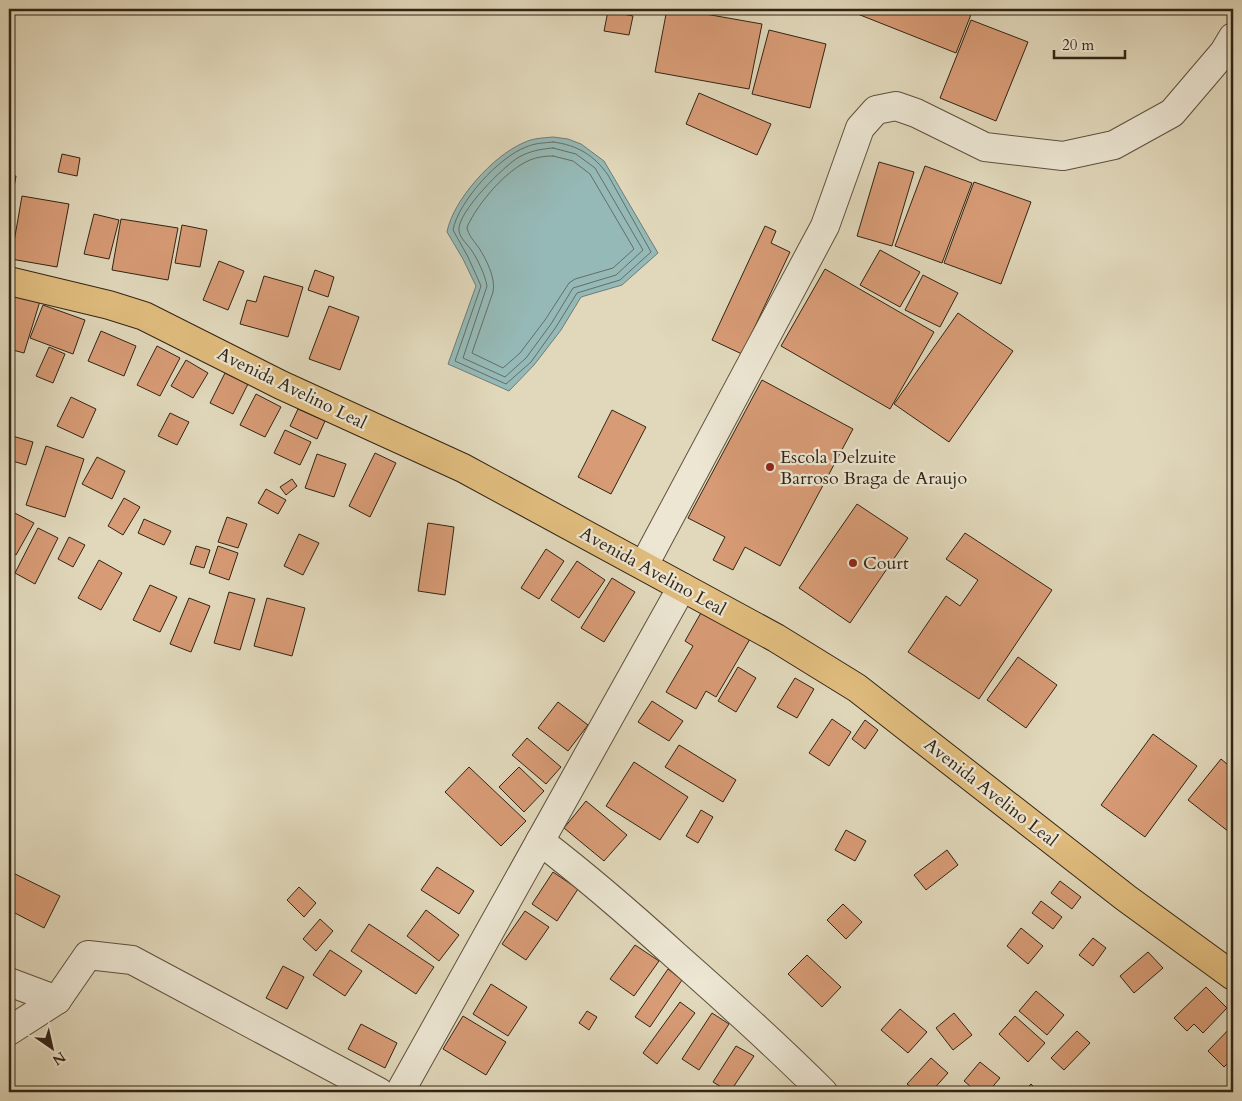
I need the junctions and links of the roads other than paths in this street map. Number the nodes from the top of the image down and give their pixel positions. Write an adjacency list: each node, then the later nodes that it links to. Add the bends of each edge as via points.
1 (1233, 37): 3 (street, via 1172,113 1114,145 1097,149 1062,156 985,147 916,112 896,106 876,110 860,128 825,226)
2 (9, 281): 3 (main road, Avenida Avelino Leal, via 109,304 144,316 280,385 463,468)
3 (644, 565): 4 (main road, Avenida Avelino Leal)
4 (682, 587): 5 (street); 6 (main road, Avenida Avelino Leal, via 776,638 857,688 1126,898)
5 (540, 841): 11 (street); 12 (street, via 655,937)
6 (1233, 976)
7 (9, 982): 8 (street)
8 (58, 1000): 9 (street); 10 (street, via 88,955 132,960)
9 (9, 1031)
10 (379, 1092)
11 (400, 1092)
12 (823, 1092)

